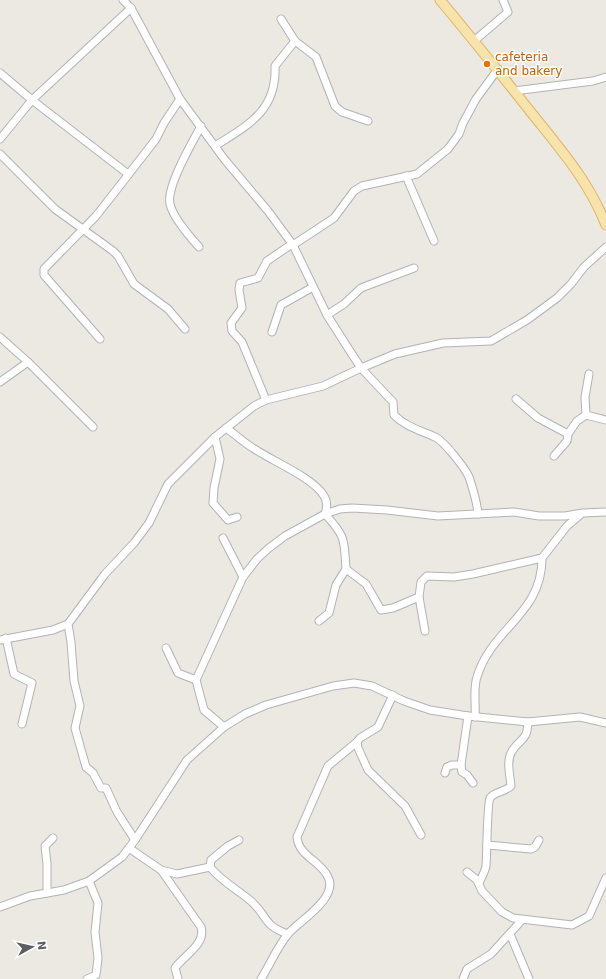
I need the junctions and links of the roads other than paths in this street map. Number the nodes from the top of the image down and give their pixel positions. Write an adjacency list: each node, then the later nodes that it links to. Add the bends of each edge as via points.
1 (123, 0): 4 (street)
2 (440, 0): 7 (main road)
3 (503, 0): 7 (street, via 508,12)
4 (131, 8): 12 (street); 13 (street)
5 (281, 18): 6 (street)
6 (295, 41): 14 (street, via 316,57 334,106 342,112); 17 (street, via 275,66 276,80 264,110 250,124)
7 (474, 41): 8 (main road)
8 (498, 69): 11 (main road); 20 (street, via 476,99 460,134 448,149 417,174)
9 (0, 73): 13 (street)
10 (606, 77): 11 (street)
11 (514, 91): 21 (main road, via 587,185)
12 (180, 99): 15 (street); 19 (street, via 156,139)
13 (32, 100): 16 (street); 19 (street)
14 (368, 121)
15 (201, 126): 17 (street); 25 (street, via 169,191 172,211)
16 (0, 139)
17 (215, 146): 24 (street)
18 (0, 154): 22 (street, via 55,209)
19 (128, 174): 22 (street)
20 (406, 176): 23 (street); 24 (street, via 362,186 354,191 334,218)
21 (606, 224)
22 (83, 228): 30 (street, via 118,256 134,284 168,309); 33 (street, via 44,269 44,275)
23 (434, 241)
24 (292, 244): 28 (street); 39 (street, via 266,261 258,278 240,283 242,308 231,323 232,331 242,342)
25 (199, 247)
26 (606, 247): 35 (street, via 584,267 557,298 492,341 428,345 395,354)
27 (414, 268): 29 (street, via 361,288)
28 (313, 287): 29 (street); 31 (street, via 280,305)
29 (327, 315): 35 (street)
30 (184, 329)
31 (272, 332)
32 (0, 337): 34 (street)
33 (100, 339)
34 (28, 362): 37 (street); 42 (street)
35 (361, 368): 39 (street, via 323,386); 50 (street, via 393,402 394,415 401,422 436,438 448,449 468,476)
36 (589, 374): 40 (street, via 585,397)
37 (0, 382)
38 (516, 399): 44 (street, via 538,418)
39 (266, 400): 43 (street)
40 (586, 415): 41 (street); 44 (street, via 577,421)
41 (606, 420)
42 (93, 427)
43 (226, 428): 45 (street); 49 (street, via 254,449 310,483 324,496 328,508)
44 (568, 434): 46 (street, via 567,441)
45 (215, 437): 51 (street, via 220,459 213,503 228,520); 58 (street, via 168,484 149,523 105,574)
46 (554, 456)
47 (606, 512): 48 (street)
48 (583, 513): 50 (street, via 566,516 539,516 514,512); 53 (street, via 567,526)
49 (325, 514): 50 (street, via 352,508 438,516); 54 (street, via 339,529 344,539); 55 (street, via 269,548)
50 (478, 514)
51 (237, 517)
52 (222, 538): 55 (street)
53 (542, 558): 56 (street, via 454,577 428,576 421,582); 64 (street, via 542,572 530,603 486,656 477,678)
54 (346, 569): 56 (street, via 366,584 381,610); 57 (street, via 336,585 329,613)
55 (243, 577): 62 (street)
56 (419, 597): 59 (street)
57 (319, 621)
58 (68, 624): 60 (street, via 53,630); 75 (street, via 74,681 80,706 75,728 82,755 86,767 93,773 101,788 106,788 117,812)
59 (425, 631)
60 (3, 639): 67 (street, via 14,674 32,683)
61 (166, 648): 62 (street, via 178,673)
62 (196, 680): 68 (street, via 204,710)
63 (393, 695): 64 (street, via 430,710); 68 (street, via 372,686 354,683 332,686 266,705); 69 (street, via 378,727)
64 (472, 716): 65 (street); 70 (street)
65 (528, 722): 66 (street, via 580,717); 78 (street, via 527,733 511,755 511,786 490,798)
66 (606, 723)
67 (22, 724)
68 (224, 727): 75 (street, via 187,760)
69 (357, 742): 73 (street, via 368,770 405,806); 89 (street, via 328,766 298,830 298,844 326,874 330,886 328,893 314,911)
70 (461, 765): 71 (street, via 447,767); 72 (street, via 462,772)
71 (445, 773)
72 (473, 784)
73 (421, 834)
74 (53, 838): 86 (street, via 45,846 48,864)
75 (136, 840): 79 (street)
76 (239, 840): 80 (street, via 211,860)
77 (539, 840): 78 (street, via 531,849)
78 (487, 845): 85 (street, via 486,868)
79 (129, 848): 81 (street); 84 (street, via 122,857)
80 (210, 867): 81 (street, via 177,874); 89 (street, via 253,903 266,922)
81 (161, 870): 92 (street, via 203,932 201,940 175,968)
82 (467, 872): 85 (street)
83 (606, 878): 88 (street, via 589,916 572,925)
84 (89, 881): 86 (street); 91 (street, via 98,903 95,932 98,958 96,975)
85 (479, 883): 88 (street, via 482,891 502,912)
86 (47, 893): 87 (street)
87 (0, 907)
88 (522, 920): 90 (street)
89 (288, 934): 93 (street)
90 (510, 934): 94 (street, via 491,954 467,969); 95 (street)
91 (87, 979)
92 (178, 979)
93 (261, 979)
94 (463, 979)
95 (529, 979)

